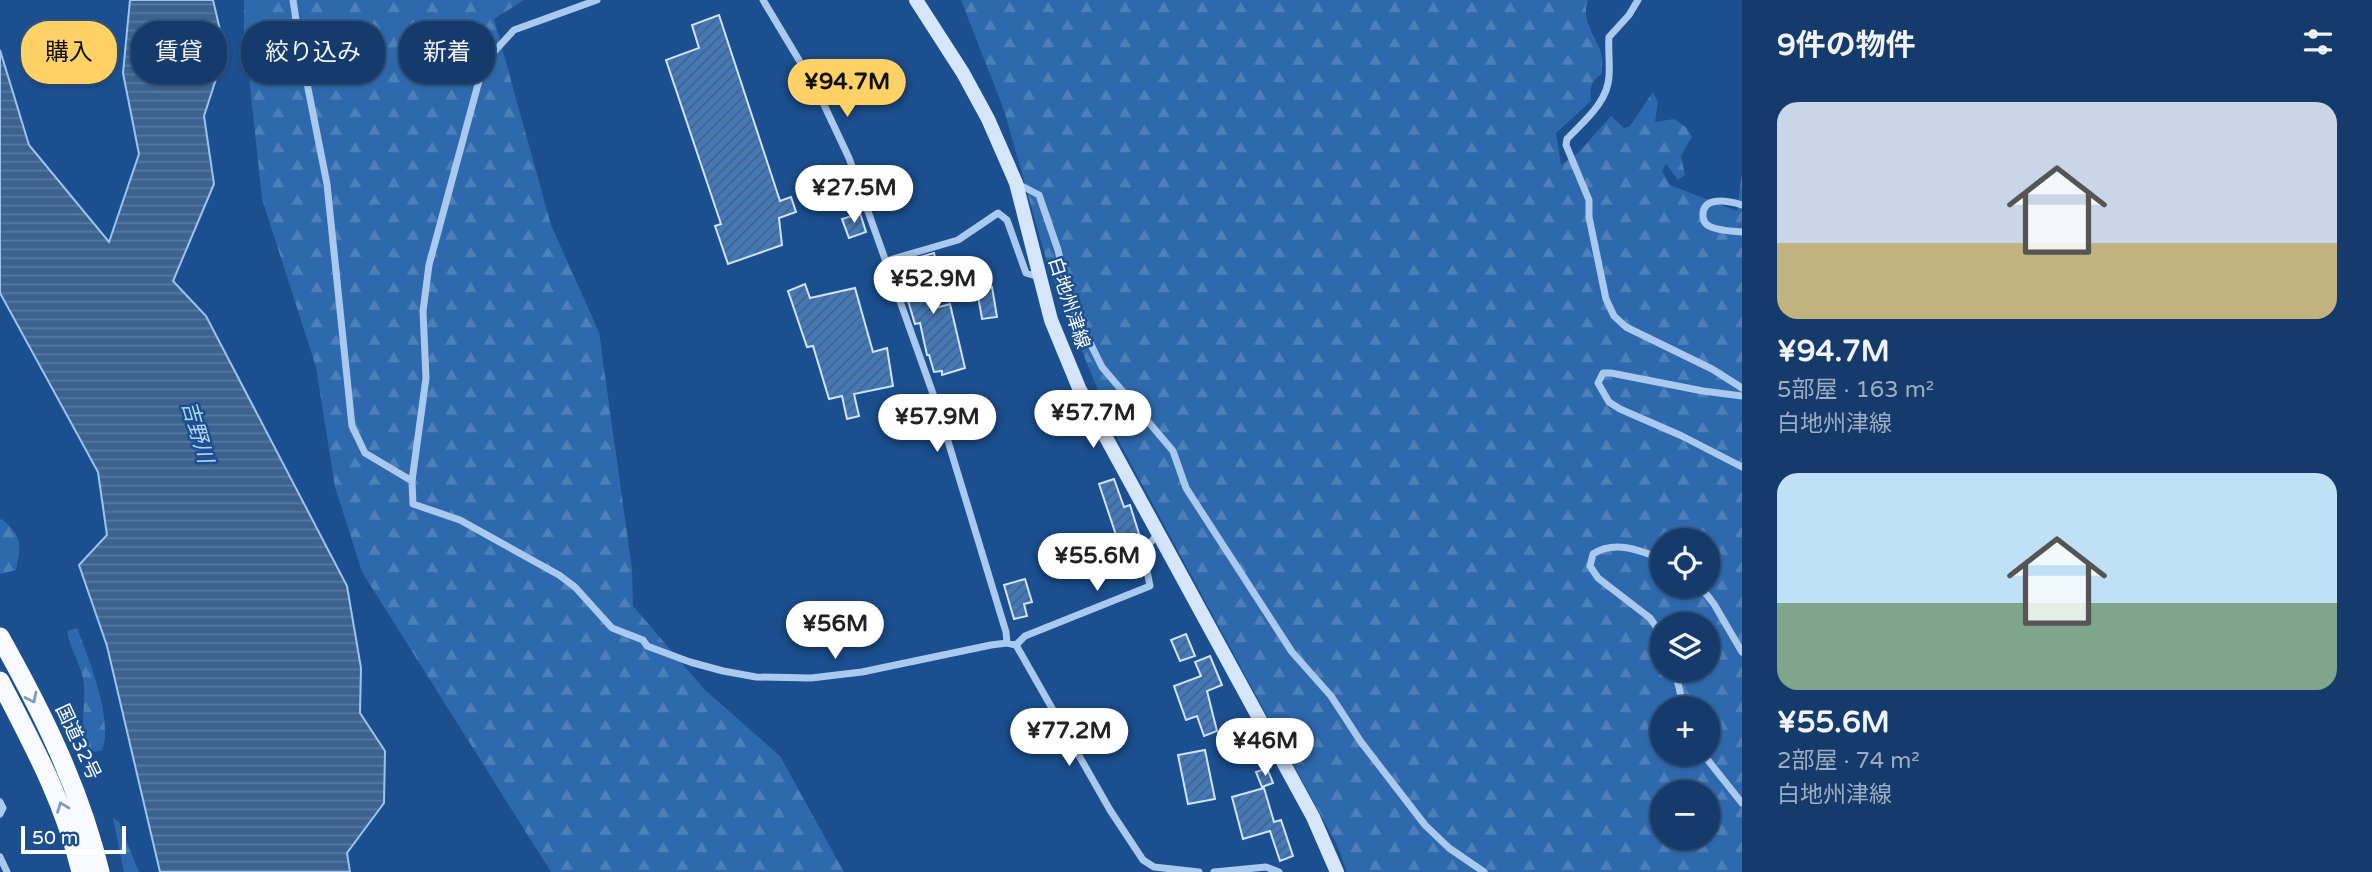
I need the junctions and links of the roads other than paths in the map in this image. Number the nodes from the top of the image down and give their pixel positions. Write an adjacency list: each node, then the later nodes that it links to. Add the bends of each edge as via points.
1 (293, 0): 14 (street, via 327,184 352,426 365,453)
2 (597, 0): 14 (street, via 514,30 492,54 480,77 429,265 423,311 426,378)
3 (763, 0): 9 (street, via 839,135)
4 (916, 0): 6 (main road, 白地州津線, via 988,118)
5 (1638, 0): 11 (street, via 1609,37 1605,94 1566,145 1589,200 1606,299 1626,327)
6 (1016, 183): 10 (main road, 白地州津線); 38 (street, via 1039,195 1069,300 1102,367 1174,451 1186,488 1292,652 1331,696 1424,825)
7 (1742, 205): 8 (street, via 1710,202 1703,215 1710,227)
8 (1742, 232)
9 (886, 261): 10 (street, via 958,240 998,213 1007,220 1026,273); 20 (street, via 937,405)
10 (1039, 278): 15 (main road, 白地州津線, via 1079,388)
11 (1742, 388)
12 (1742, 396): 13 (street, via 1611,373 1604,373 1598,383 1609,402 1620,409)
13 (1742, 467)
14 (412, 481): 20 (street, via 413,503 460,520 559,575 612,628 690,662 756,677 811,678 862,673)
15 (1159, 533): 21 (street, via 1143,551 1150,586 1025,636); 37 (main road, 白地州津線, via 1313,817)
16 (1650, 554): 18 (street, via 1604,547 1593,554 1590,566 1598,578)
17 (1709, 598): 22 (street)
18 (1650, 618)
19 (0, 637): 23 (highway, 国道32号)
20 (1007, 643): 21 (street)
21 (1016, 645): 30 (street, via 1110,810)
22 (1742, 652)
23 (18, 670): 24 (street); 33 (highway, 国道32号, one-way to 33, via 76,791)
24 (0, 680): 32 (highway, one-way to 24, via 60,800)
25 (1713, 766): 27 (street)
26 (0, 802): 28 (street)
27 (1742, 803)
28 (0, 814)
29 (0, 857): 31 (street)
30 (1154, 869): 34 (street)
31 (7, 872)
32 (81, 872)
33 (100, 872)
34 (1199, 872)
35 (1214, 872): 36 (street, via 1266,867)
36 (1279, 872)
37 (1337, 872)
38 (1483, 872)

